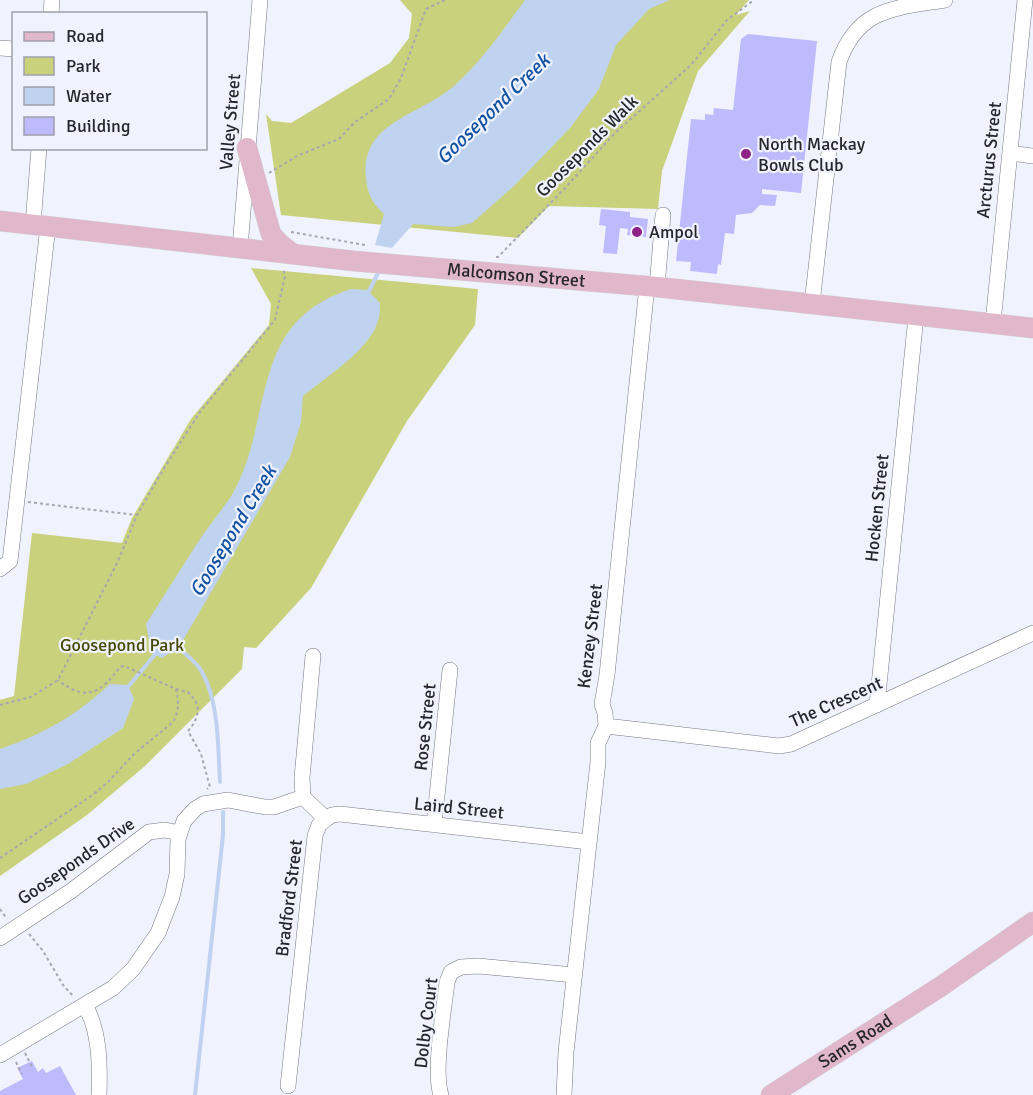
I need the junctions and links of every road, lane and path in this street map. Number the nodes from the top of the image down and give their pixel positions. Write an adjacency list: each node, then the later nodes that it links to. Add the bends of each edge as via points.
1 (260, 0): 6 (street, Valley Street)
2 (445, 0): 10 (path, via 426,9 401,78 389,99 355,122 339,139 297,156)
3 (754, 0): 17 (path, Gooseponds Walk, via 727,20 691,65 615,133)
4 (945, 0): 20 (street, via 899,7 872,16 845,45 839,62)
5 (1025, 0): 8 (street, Arcturus Street)
6 (247, 148): 15 (street, Valley Street); 18 (main road, via 272,234)
7 (39, 150): 13 (street)
8 (1010, 153): 9 (street); 22 (street, Arcturus Street)
9 (1033, 156)
10 (264, 176)
11 (663, 215): 19 (street, Kenzey Street)
12 (0, 221): 13 (main road, Malcomson Street)
13 (40, 225): 15 (main road, Malcomson Street); 24 (street)
14 (285, 231): 16 (path)
15 (240, 248): 18 (main road, Malcomson Street)
16 (361, 253): 18 (main road, Malcomson Street); 19 (main road, Malcomson Street, via 415,267)
17 (497, 257)
18 (286, 260): 25 (path, via 275,320 200,412)
19 (652, 286): 20 (main road, Malcomson Street); 34 (street, Kenzey Street, via 602,698)
20 (812, 304): 21 (main road, Malcomson Street)
21 (916, 316): 22 (main road, Malcomson Street); 33 (street, Hocken Street)
22 (993, 323): 23 (main road, Malcomson Street)
23 (1033, 328)
24 (16, 501): 25 (path); 26 (street)
25 (137, 515): 30 (path)
26 (5, 565)
27 (1033, 633): 33 (street, The Crescent)
28 (313, 656): 36 (street)
29 (450, 670): 38 (street, Rose Street)
30 (58, 680): 31 (path, via 79,693 89,693 109,682 124,666); 32 (path, via 31,697)
31 (176, 689): 35 (path, via 188,692 197,704 198,717 188,731 201,754 210,787); 41 (path, via 178,708 173,722 134,754 108,783)
32 (0, 705)
33 (877, 705): 34 (street, The Crescent, via 779,746)
34 (606, 726): 40 (street, Kenzey Street, via 598,743)
35 (202, 793)
36 (303, 797): 37 (street); 39 (street, via 265,807 228,800 203,804 184,821)
37 (326, 819): 38 (street, Laird Street, via 340,814); 53 (street, Bradford Street, via 315,836)
38 (434, 825): 40 (street, Laird Street)
39 (180, 833): 45 (street, Gooseponds Drive, via 149,832); 48 (street, via 175,886 158,933 133,969 113,988)
40 (589, 842): 46 (street, Kenzey Street)
41 (0, 858)
42 (1033, 911): 47 (main road, Sams Road)
43 (1033, 922): 47 (main road, Sams Road)
44 (28, 933): 48 (path, via 63,985)
45 (0, 938)
46 (574, 975): 55 (street, Dolby Court, via 478,966 451,972 439,1062); 56 (street, Kenzey Street)
47 (939, 987): 57 (main road, Sams Road)
48 (85, 1005): 50 (street); 54 (street, via 96,1030)
49 (24, 1051): 51 (path)
50 (7, 1056): 52 (path)
51 (33, 1069)
52 (22, 1074)
53 (288, 1086)
54 (99, 1095)
55 (441, 1095)
56 (564, 1095)
57 (771, 1095)

